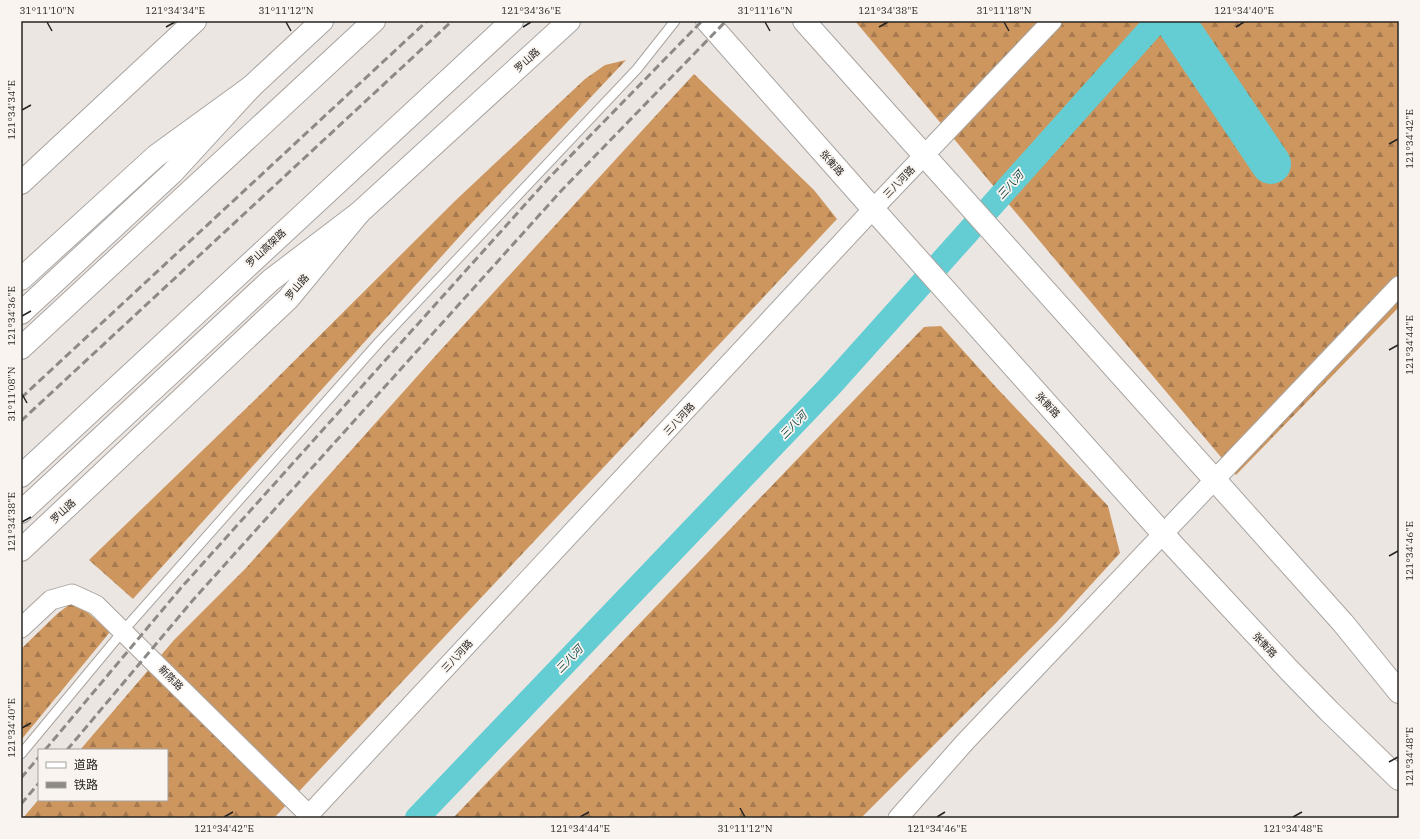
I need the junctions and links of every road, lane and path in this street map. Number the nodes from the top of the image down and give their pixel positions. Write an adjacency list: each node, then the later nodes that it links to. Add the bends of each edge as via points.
1 (195, 21): 12 (main road)
2 (322, 21): 10 (main road)
3 (374, 21): 18 (main road)
4 (512, 21): 19 (main road, 罗山高架路)
5 (569, 21): 14 (main road, 罗山路)
6 (675, 21): 25 (lane, via 637,70 379,342)
7 (707, 21): 13 (main road, 张衡路)
8 (804, 21): 11 (main road)
9 (1052, 21): 11 (street, 三八河路)
10 (251, 87): 15 (main road, via 156,156); 17 (main road, via 172,173)
11 (925, 155): 13 (street, 三八河路); 20 (main road)
12 (21, 182)
13 (873, 209): 22 (main road, 张衡路); 29 (street, 三八河路)
14 (359, 213): 21 (main road, via 271,280); 23 (main road, 罗山路, via 288,299)
15 (21, 279)
16 (1399, 286): 20 (street)
17 (21, 313)
18 (21, 348)
19 (21, 476)
20 (1215, 480): 22 (street); 26 (main road, via 1343,623)
21 (21, 512)
22 (1163, 534): 28 (main road, 张衡路, via 1288,670); 30 (street, via 965,742)
23 (21, 550)
24 (21, 628): 25 (street, 新陈路, via 51,600 72,594 96,605)
25 (123, 632): 27 (lane); 29 (street, 新陈路)
26 (1399, 692)
27 (21, 754)
28 (1399, 779)
29 (308, 816)
30 (898, 818)

